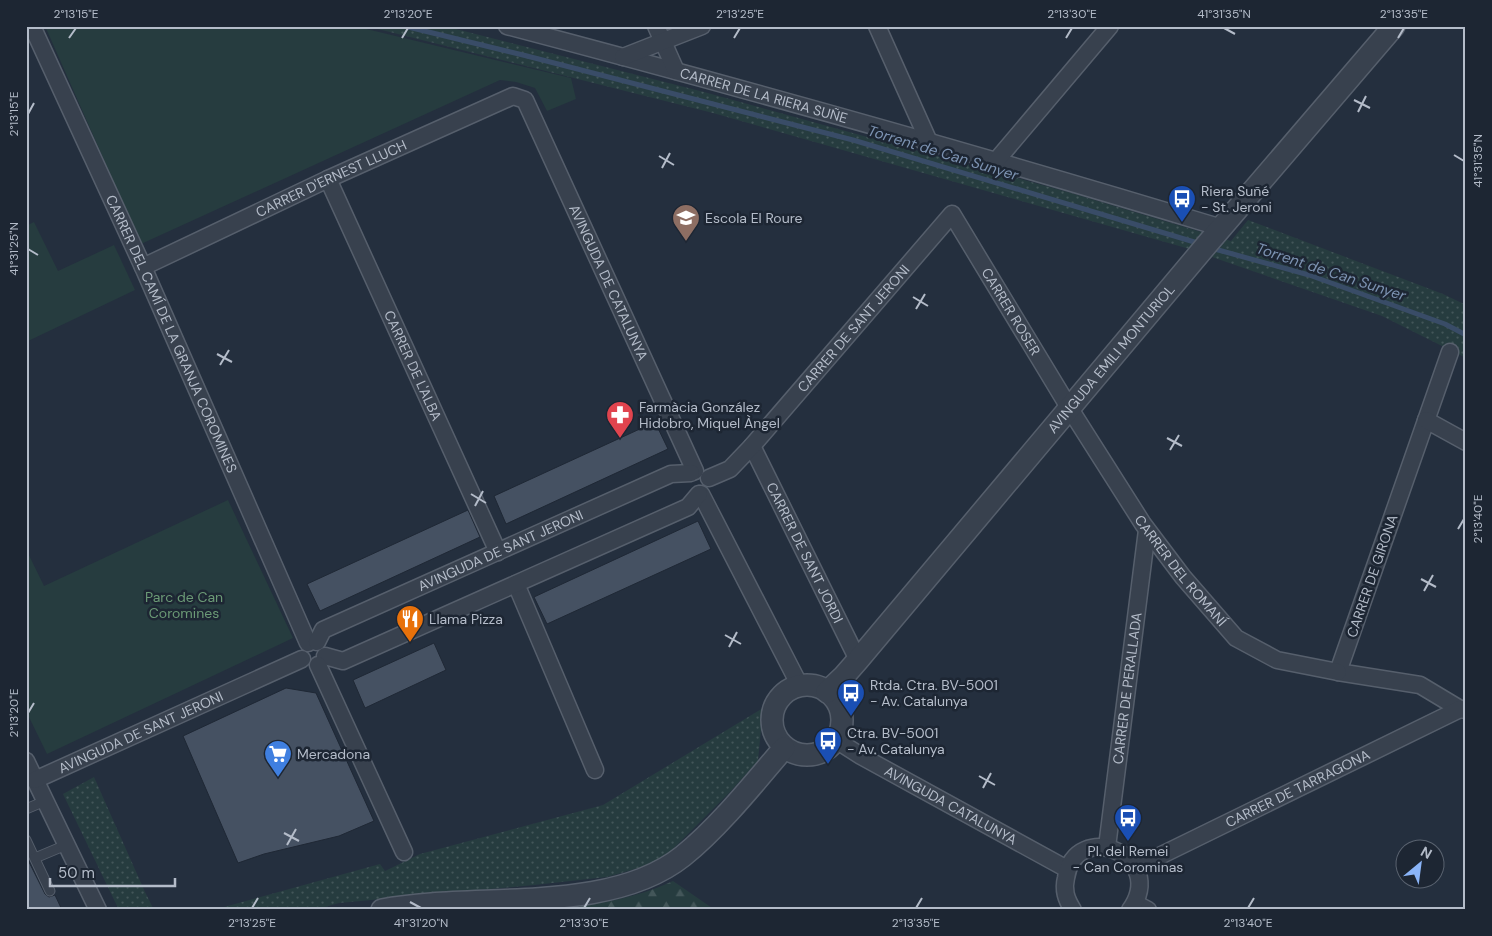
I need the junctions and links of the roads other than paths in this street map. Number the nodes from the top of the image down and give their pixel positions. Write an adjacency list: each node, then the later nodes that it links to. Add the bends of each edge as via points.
1 (32, 26): 18 (street, CARRER DEL CAMÍ DE LA GRANJA COROMINES)
2 (507, 26): 8 (street, CARRER DE LA RIERA SUÑE)
3 (656, 26): 9 (street)
4 (702, 26): 9 (street)
5 (877, 26): 13 (street)
6 (1110, 26): 14 (street)
7 (1394, 26): 17 (street, AVINGUDA EMILI MONTURIOL)
8 (540, 31): 10 (street, CARRER DE LA RIERA SUÑE)
9 (663, 42): 10 (street); 11 (street)
10 (623, 57): 11 (street, CARRER DE LA RIERA SUÑE)
11 (676, 71): 13 (street, CARRER DE LA RIERA SUÑE)
12 (520, 97): 15 (street, CARRER D'ERNEST LLUCH, via 513,96); 24 (street, AVINGUDA DE CATALUNYA, via 525,100)
13 (929, 142): 14 (street, CARRER DE LA RIERA SUÑE)
14 (996, 161): 17 (street, CARRER DE LA RIERA SUÑE)
15 (328, 179): 18 (street, CARRER D'ERNEST LLUCH); 27 (street, CARRER DE L'ALBA)
16 (952, 214): 20 (street, CARRER ROSER); 23 (street, CARRER DE SANT JERONI)
17 (1219, 231): 20 (street, AVINGUDA EMILI MONTURIOL)
18 (143, 267): 29 (street, CARRER DEL CAMÍ DE LA GRANJA COROMINES)
19 (1450, 352): 21 (street, CARRER DE GIRONA)
20 (1070, 409): 26 (street, CARRER DEL ROMANÍ); 30 (street, AVINGUDA EMILI MONTURIOL)
21 (1426, 420): 22 (street); 31 (street, CARRER DE GIRONA)
22 (1466, 442)
23 (752, 446): 24 (street, CARRER DE SANT JERONI, via 730,469); 30 (street, CARRER DE SANT JORDI)
24 (698, 474): 25 (street, via 709,487); 27 (street, AVINGUDA DE SANT JERONI, via 671,474)
25 (700, 494): 28 (street, via 688,507); 32 (street)
26 (1147, 530): 31 (street, CARRER DEL ROMANÍ, via 1236,638 1277,660); 44 (street, CARRER DE PERALLADA)
27 (498, 552): 29 (street, AVINGUDA DE SANT JERONI, via 323,630)
28 (516, 584): 29 (street, via 343,661); 38 (street)
29 (317, 651): 39 (street, AVINGUDA DE SANT JERONI, via 302,649 302,659); 45 (street, CARRER DEL CAMÍ DE LA GRANJA COROMINES)
30 (858, 660): 33 (street, AVINGUDA EMILI MONTURIOL)
31 (1338, 672): 34 (street, via 1420,685)
32 (800, 686): 33 (street, via 819,687); 36 (street, via 780,697 773,712 774,732)
33 (827, 692): 35 (street, via 839,706 842,719)
34 (1463, 710): 47 (street, CARRER DE TARRAGONA)
35 (836, 740): 36 (street, via 821,752 812,754 800,754); 48 (street, AVINGUDA CATALUNYA)
36 (784, 748): 52 (street, via 683,856 630,884 565,896)
37 (26, 761): 39 (street)
38 (595, 770)
39 (35, 780): 40 (street)
40 (45, 801): 41 (lane); 43 (street)
41 (26, 810)
42 (26, 840): 46 (lane)
43 (66, 845): 46 (lane); 51 (street)
44 (1107, 847): 47 (street, via 1119,851); 48 (street, via 1085,851 1074,858)
45 (404, 852)
46 (35, 858): 49 (lane)
47 (1135, 868): 50 (street, via 1139,879)
48 (1067, 869): 53 (street, via 1064,888)
49 (50, 892)
50 (1138, 907)
51 (98, 910)
52 (382, 910)
53 (1073, 910)

